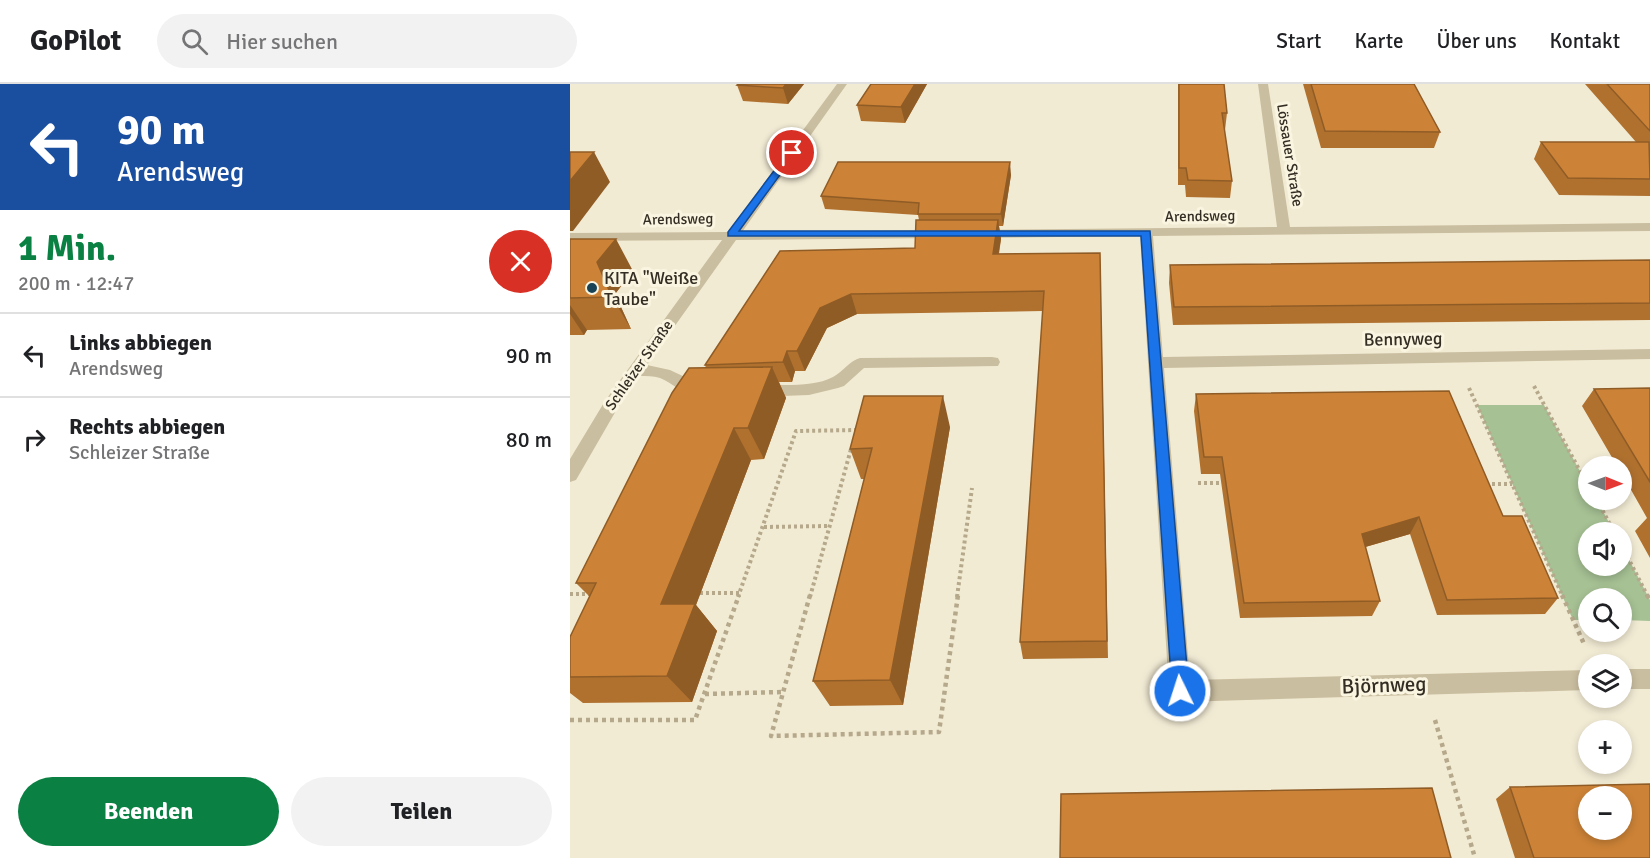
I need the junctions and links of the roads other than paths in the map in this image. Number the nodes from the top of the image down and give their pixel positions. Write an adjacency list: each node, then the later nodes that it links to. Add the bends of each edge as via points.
1 (842, 84): 6 (street, Schleizer Straße)
2 (1263, 84): 4 (street, Lössauer Straße)
3 (1650, 227): 4 (street, Arendsweg)
4 (1284, 230): 5 (street, Arendsweg)
5 (1146, 233): 6 (street, Arendsweg); 10 (street)
6 (732, 234): 7 (street, Arendsweg); 11 (street, Schleizer Straße)
7 (570, 237)
8 (1650, 354): 10 (street, Bennyweg)
9 (992, 362): 13 (street, via 860,363 838,382 809,389)
10 (1156, 363): 17 (street, Björnweg, via 1180,691)
11 (635, 370): 12 (street, via 655,371 695,391); 14 (street, Schleizer Straße)
12 (718, 391)
13 (742, 392)
14 (570, 475)
15 (1632, 679): 16 (street)
16 (1650, 679)
17 (1578, 680)

